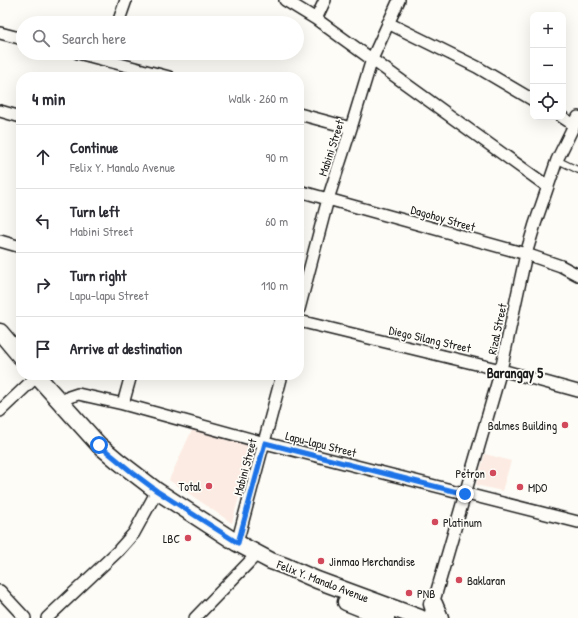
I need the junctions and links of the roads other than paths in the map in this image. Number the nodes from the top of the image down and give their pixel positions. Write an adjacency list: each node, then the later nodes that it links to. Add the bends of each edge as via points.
1 (126, 0): 5 (street)
2 (285, 0): 6 (street)
3 (325, 0): 6 (street)
4 (399, 0): 7 (street, Mabini Street)
5 (120, 16)
6 (316, 19): 10 (street)
7 (388, 23): 10 (street, Mabini Street); 13 (street, via 477,67)
8 (0, 33): 9 (street)
9 (16, 37)
10 (372, 59): 19 (street, Mabini Street); 22 (street)
11 (117, 60): 12 (street)
12 (154, 72)
13 (530, 98)
14 (0, 111): 16 (street)
15 (304, 115): 19 (street)
16 (16, 116)
17 (566, 118): 18 (street)
18 (576, 121): 20 (street, Rizal Street)
19 (351, 128): 24 (street, Mabini Street)
20 (557, 160): 21 (lane); 22 (street, Rizal Street)
21 (578, 170)
22 (547, 186): 27 (street, Rizal Street)
23 (304, 192): 24 (street, Dagohoy Street)
24 (328, 199): 27 (street, Dagohoy Street); 29 (street, Mabini Street)
25 (0, 241): 26 (street)
26 (16, 246)
27 (526, 254): 28 (street, Dagohoy Street); 33 (street, Rizal Street)
28 (578, 275)
29 (304, 290)
30 (304, 322): 33 (street, Diego Silang Street)
31 (0, 332): 32 (main road)
32 (16, 351)
33 (501, 370): 38 (street, Diego Silang Street); 44 (street, Rizal Street)
34 (33, 380): 41 (street)
35 (40, 380): 39 (main road, Felix Y. Manalo Avenue)
36 (130, 380): 40 (street)
37 (281, 380): 42 (street, Mabini Street)
38 (578, 391)
39 (60, 403): 40 (street, Lapu-lapu Street, via 69,396 78,394); 43 (main road, Felix Y. Manalo Avenue, via 99,445)
40 (123, 404): 42 (street, Lapu-lapu Street)
41 (0, 411)
42 (265, 443): 44 (street, Lapu-lapu Street); 46 (street, Mabini Street)
43 (157, 491): 46 (main road, Felix Y. Manalo Avenue); 52 (street, via 134,533)
44 (465, 494): 45 (street, Lapu-lapu Street); 50 (street, Rizal Street)
45 (578, 522)
46 (238, 543): 47 (main road, Felix Y. Manalo Avenue)
47 (257, 554): 48 (main road, Felix Y. Manalo Avenue); 53 (street)
48 (271, 561): 54 (main road, Felix Y. Manalo Avenue, via 284,574); 55 (main road, Felix Y. Manalo Avenue)
49 (0, 591): 51 (street)
50 (434, 613)
51 (25, 618)
52 (47, 618)
53 (195, 618)
54 (386, 618)
55 (420, 618)

